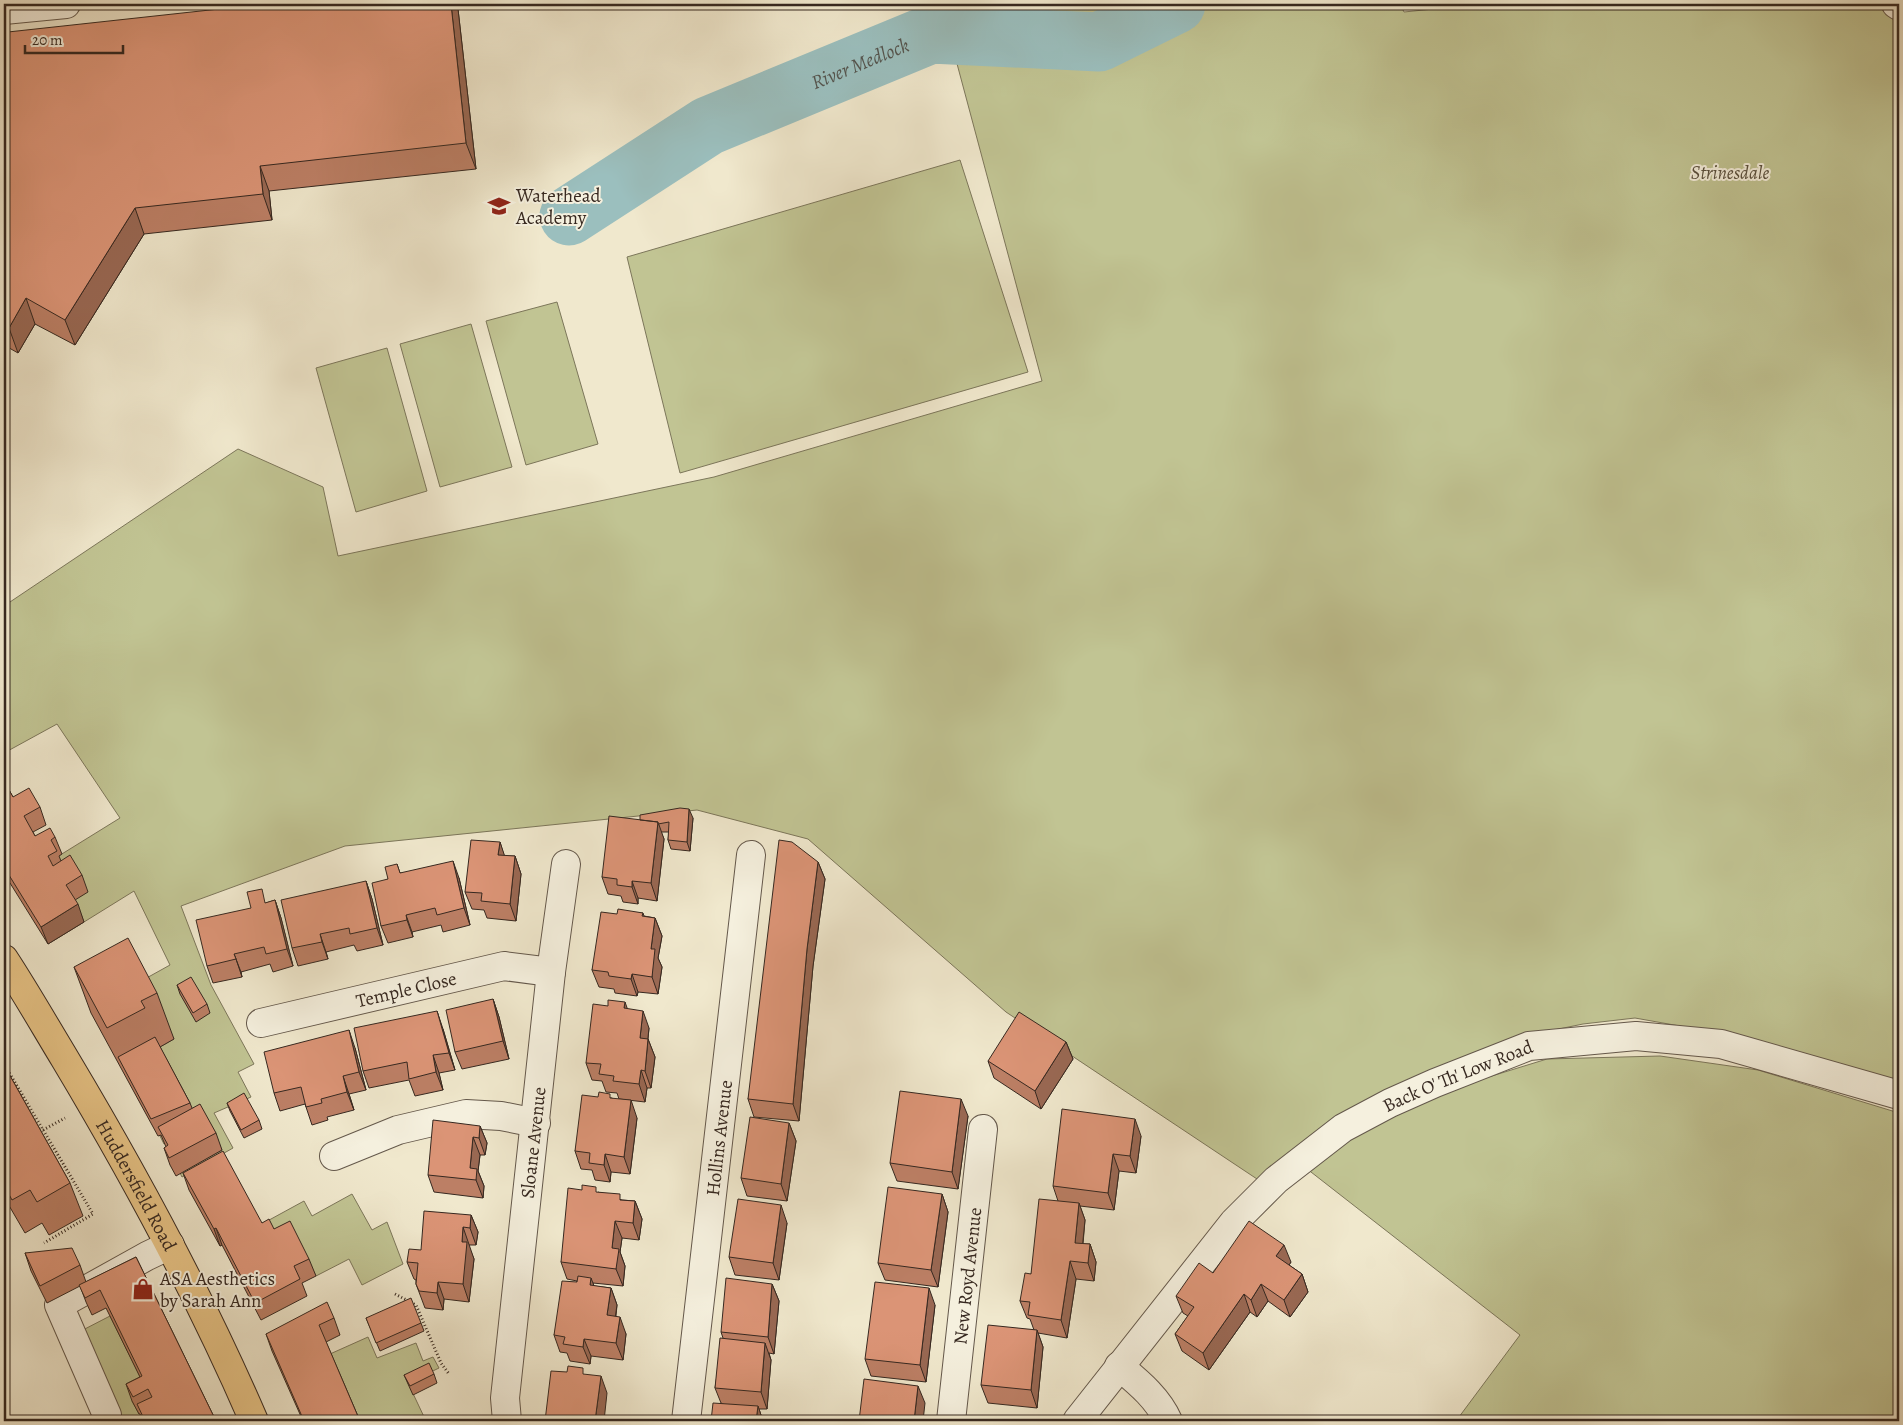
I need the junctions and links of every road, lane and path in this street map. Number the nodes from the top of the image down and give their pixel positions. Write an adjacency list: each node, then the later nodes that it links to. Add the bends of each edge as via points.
1 (66, 4): 4 (street)
2 (1896, 4): 3 (street)
3 (1899, 6)
4 (4, 10)
5 (751, 855): 25 (street, Hollins Avenue)
6 (566, 864): 8 (street, Sloane Avenue)
7 (4, 959): 18 (main road, Huddersfield Road, via 110,1134)
8 (551, 972): 9 (street, Temple Close, via 504,966); 13 (street, Sloane Avenue)
9 (261, 1023)
10 (4, 1064): 15 (path)
11 (1899, 1095): 20 (street, Back O' Th' Low Road, via 1721,1044 1636,1036 1529,1046 1390,1103 1343,1128 1313,1151 1276,1180 1234,1222)
12 (70, 1115): 15 (path)
13 (536, 1123): 16 (street, via 466,1114 398,1130); 24 (street, Sloane Avenue, via 505,1398)
14 (983, 1129): 26 (street, New Royd Avenue)
15 (43, 1130): 17 (path, via 93,1214)
16 (334, 1156)
17 (44, 1242)
18 (170, 1245): 22 (street, via 59,1305); 23 (main road, Huddersfield Road, via 223,1350)
19 (396, 1294): 21 (path, via 416,1305)
20 (1119, 1366): 27 (street, Back O' Th' Low Road); 28 (street, via 1145,1388)
21 (449, 1374)
22 (108, 1415)
23 (254, 1421)
24 (507, 1421)
25 (686, 1421)
26 (951, 1421)
27 (1077, 1421)
28 (1168, 1421)

